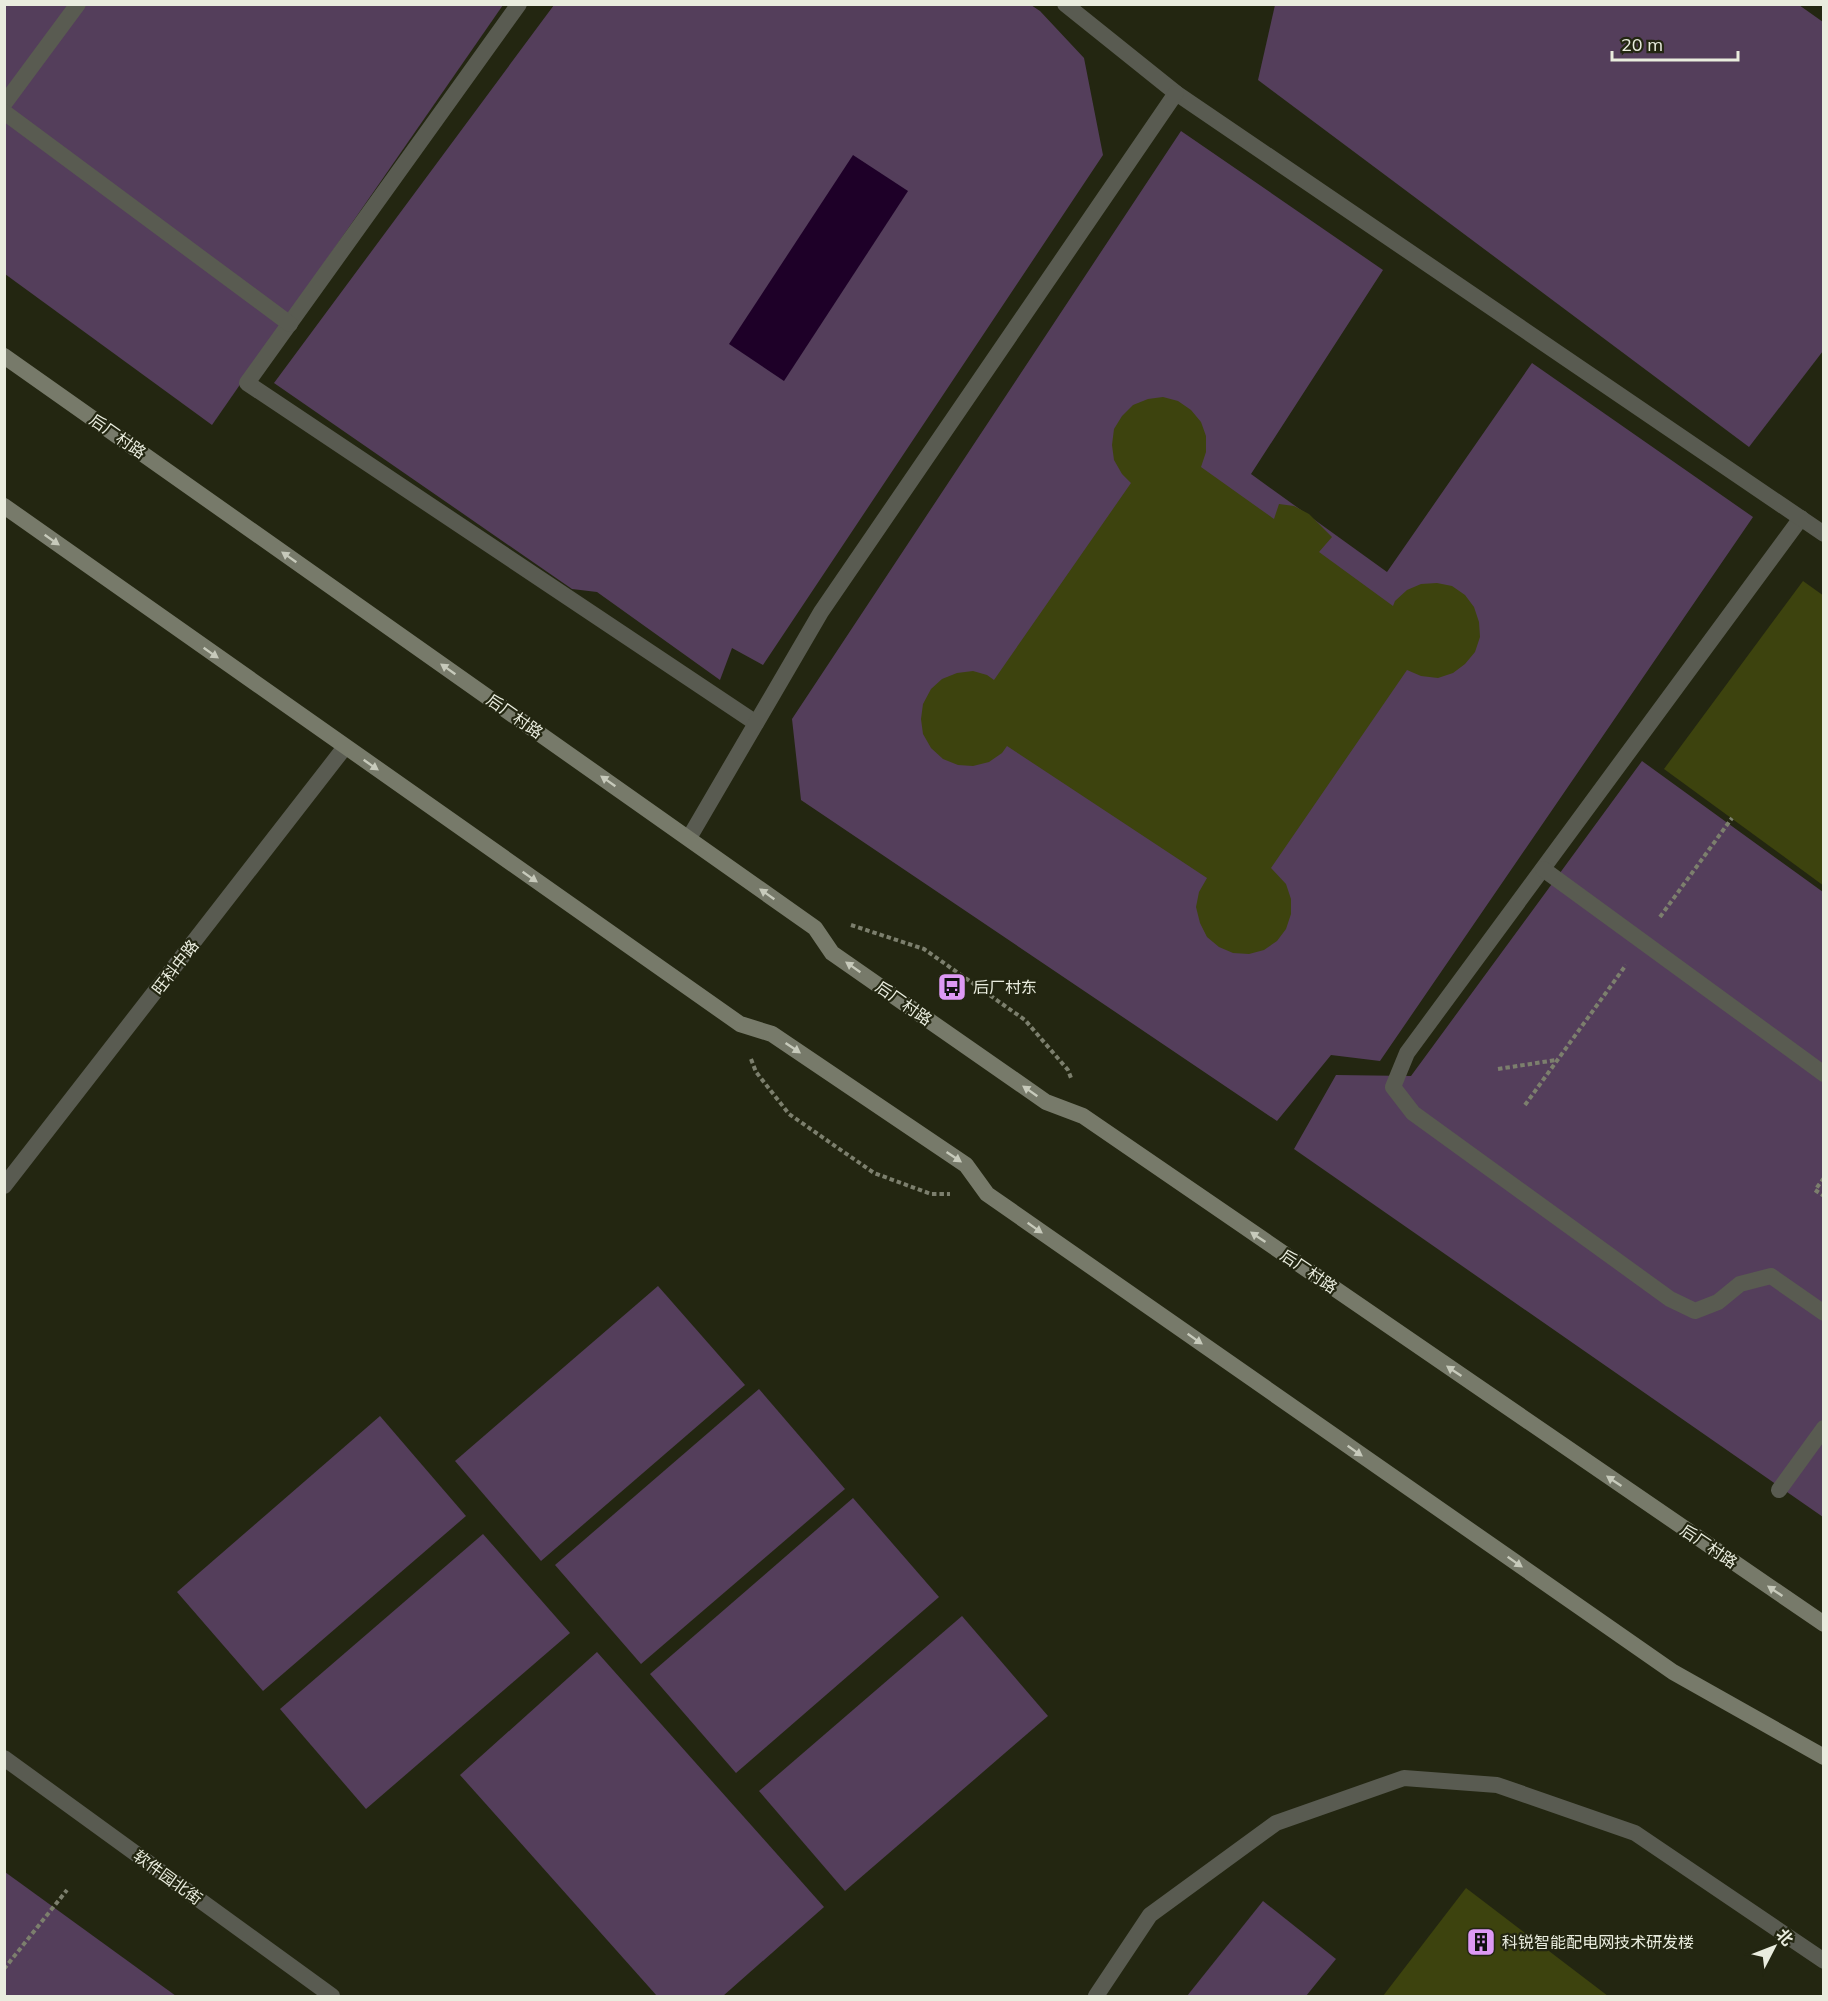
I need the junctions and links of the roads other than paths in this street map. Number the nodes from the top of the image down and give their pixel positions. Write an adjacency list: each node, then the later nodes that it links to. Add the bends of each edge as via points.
1 (78, 4): 5 (street)
2 (519, 4): 7 (street)
3 (1065, 4): 4 (street)
4 (1176, 93): 10 (street); 12 (street, via 821,612)
5 (4, 104)
6 (4, 112): 7 (street)
7 (290, 324): 12 (street, via 247,383)
8 (4, 356): 14 (main road, 后厂村路, one-way to 8)
9 (4, 507): 13 (main road, one-way to 13)
10 (1801, 518): 11 (street); 15 (street)
11 (1824, 534)
12 (756, 723): 14 (street)
13 (345, 747): 17 (street, 旺科中路); 22 (main road, one-way to 22, via 740,1024 772,1034 966,1165 987,1194 1672,1672)
14 (689, 838): 21 (main road, 后厂村路, one-way to 14, via 1083,1116 1046,1102 832,953 815,928)
15 (1543, 869): 16 (street); 18 (street, via 1407,1053 1393,1087 1413,1113 1670,1299 1695,1311 1718,1302 1740,1284 1770,1276)
16 (1824, 1074)
17 (4, 1186)
18 (1824, 1312)
19 (1824, 1428): 20 (street)
20 (1779, 1490)
21 (1824, 1624)
22 (1824, 1757)
23 (4, 1758): 25 (street, 软件园北街)
24 (1824, 1961): 26 (street, via 1635,1833 1497,1785 1404,1778 1276,1823 1150,1915)
25 (332, 1996)
26 (1096, 1996)

